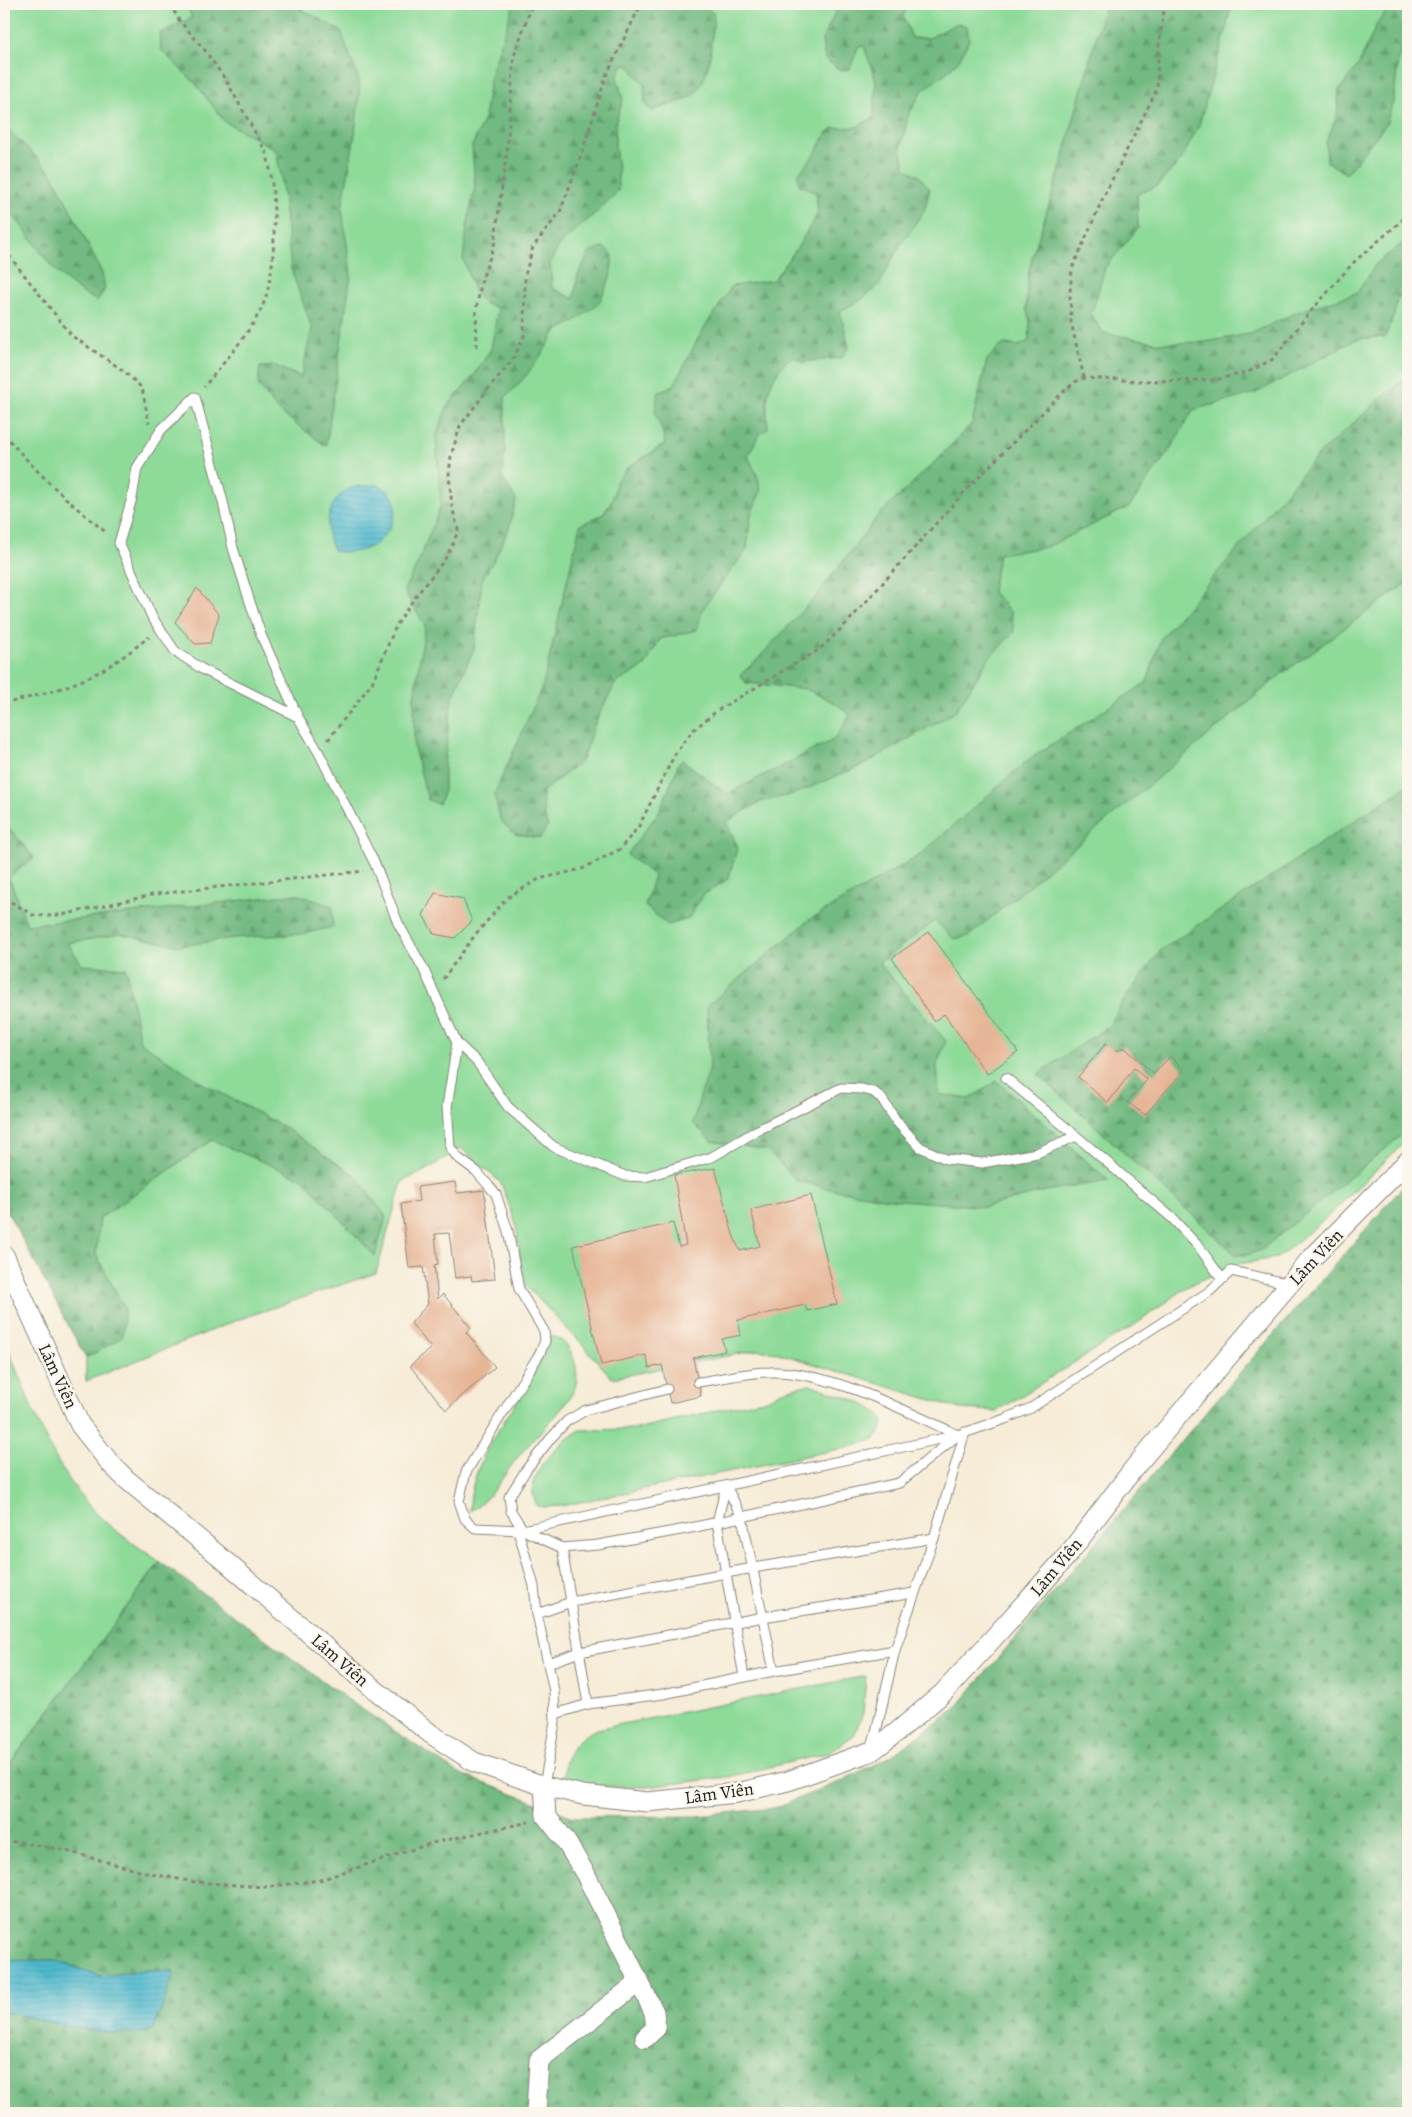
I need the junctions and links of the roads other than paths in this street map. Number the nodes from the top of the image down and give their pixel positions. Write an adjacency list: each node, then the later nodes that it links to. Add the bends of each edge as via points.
1 (298, 717): 1 (lane, via 261,636 249,599 233,548 196,397 162,430 137,468 120,543 152,617 175,651 202,669); 2 (lane, via 377,869 398,923)
2 (457, 1043): 4 (lane, via 477,1062 508,1107 554,1147 625,1176 645,1177 712,1157 841,1088 874,1092 920,1147 946,1159 982,1163 1037,1153); 15 (lane, via 447,1107 450,1147 456,1157 476,1171 496,1194 508,1231 519,1289 546,1340 466,1472 459,1501 465,1519 475,1528)
3 (1006, 1078): 4 (lane)
4 (1076, 1136): 7 (lane, via 1172,1218)
5 (1408, 1161): 8 (street, Lâm Viên, via 1308,1262)
6 (4, 1255): 33 (street, Lâm Viên, via 80,1425 110,1463 353,1672 431,1734 474,1762)
7 (1222, 1279): 8 (lane, via 1231,1271); 11 (lane, via 1210,1291 1031,1408)
8 (1291, 1284): 32 (street, Lâm Viên, via 1134,1468 1067,1556 995,1637 943,1692)
9 (698, 1382): 11 (lane, via 770,1372 815,1377 887,1402)
10 (667, 1389): 15 (lane, via 586,1410 567,1421 526,1470 509,1497 511,1511)
11 (961, 1434): 12 (lane); 13 (lane, via 899,1483); 16 (lane)
12 (726, 1486): 13 (lane); 14 (lane); 15 (lane)
13 (742, 1517): 14 (lane); 18 (lane)
14 (716, 1522): 17 (lane, via 598,1545); 19 (lane)
15 (520, 1530): 17 (lane); 22 (lane)
16 (934, 1538): 18 (lane); 20 (lane)
17 (562, 1548): 21 (lane)
18 (753, 1568): 19 (lane); 23 (lane)
19 (725, 1573): 21 (lane); 24 (lane)
20 (914, 1592): 23 (lane); 25 (lane)
21 (571, 1602): 22 (lane); 26 (lane)
22 (538, 1614): 27 (lane)
23 (763, 1617): 24 (lane); 28 (lane)
24 (733, 1623): 26 (lane); 29 (lane)
25 (894, 1650): 28 (lane); 32 (lane)
26 (580, 1652): 27 (lane); 30 (lane)
27 (548, 1663): 31 (lane)
28 (774, 1671): 29 (lane)
29 (744, 1677): 30 (lane, via 663,1694)
30 (588, 1704): 31 (lane)
31 (555, 1714): 33 (lane)
32 (872, 1751): 33 (street, Lâm Viên, via 788,1781 737,1794 647,1802 583,1795)
33 (544, 1786): 34 (street, via 546,1816 586,1875)
34 (639, 1982): 35 (street, via 657,2021 656,2028); 36 (street, via 539,2060)
35 (645, 2038)
36 (536, 2113)

